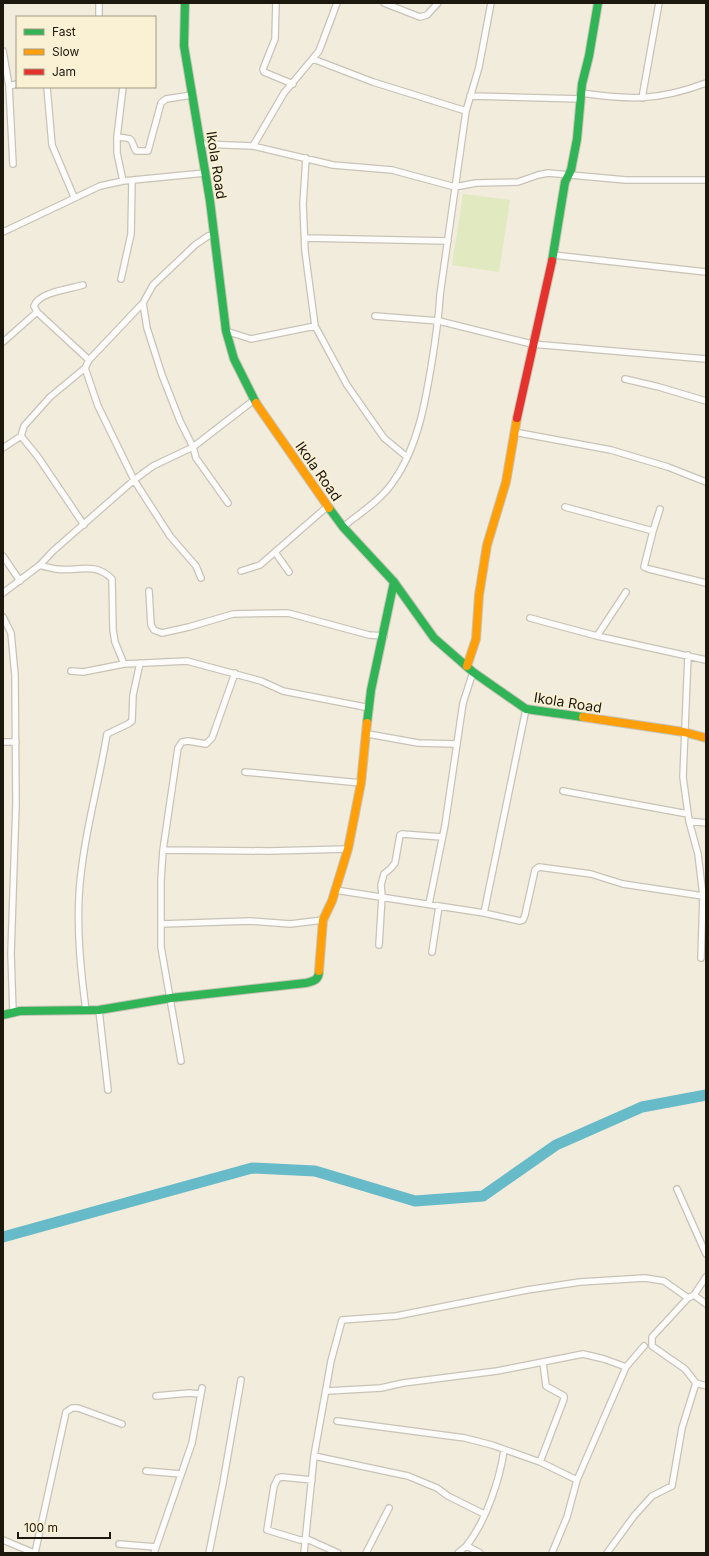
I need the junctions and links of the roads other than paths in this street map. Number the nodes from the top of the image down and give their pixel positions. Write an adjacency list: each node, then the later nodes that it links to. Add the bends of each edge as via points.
1 (99, 3): 10 (street)
2 (185, 3): 19 (street, Ikola Road, via 184,46)
3 (276, 3): 15 (street, via 275,39 263,69 264,72)
4 (337, 3): 12 (street, via 326,36)
5 (384, 3): 6 (street, via 420,17 426,15)
6 (438, 3)
7 (491, 3): 20 (street, via 479,67)
8 (598, 3): 21 (street)
9 (659, 3): 22 (street)
10 (98, 16)
11 (3, 51): 16 (street)
12 (313, 59): 15 (street); 23 (street, via 373,82)
13 (706, 83): 22 (street, via 684,92)
14 (16, 84): 16 (street)
15 (293, 84): 26 (street, via 284,93)
16 (9, 86): 28 (street)
17 (47, 88): 35 (street, via 52,146)
18 (123, 88): 24 (street)
19 (192, 95): 24 (street, via 166,99 161,103 148,151 136,151 130,138); 25 (street, Ikola Road)
20 (470, 96): 21 (street); 23 (street)
21 (581, 96): 22 (street); 30 (street, via 571,170)
22 (642, 98)
23 (466, 111): 34 (street)
24 (117, 137): 32 (street)
25 (201, 144): 26 (street); 29 (street, Ikola Road)
26 (253, 146): 27 (street)
27 (306, 158): 34 (street, via 344,166 392,170); 38 (street, via 303,204)
28 (13, 164)
29 (205, 173): 33 (street); 37 (street, Ikola Road)
30 (567, 175): 31 (street, via 626,180); 34 (street, via 543,174 518,182 476,183); 40 (street)
31 (706, 180)
32 (123, 181): 33 (street); 35 (street, via 100,186)
33 (132, 181): 42 (street, via 131,234)
34 (455, 187): 39 (street)
35 (74, 197): 36 (street)
36 (3, 232)
37 (214, 235): 44 (street, via 195,245 153,285); 49 (street, Ikola Road)
38 (305, 238): 39 (street); 48 (street)
39 (448, 241): 47 (street)
40 (553, 255): 41 (street); 51 (street)
41 (706, 272)
42 (121, 279)
43 (83, 285): 45 (street, via 42,296 36,300 34,306)
44 (143, 303): 53 (street); 60 (street, via 147,328 162,375)
45 (37, 312): 50 (street); 53 (street)
46 (375, 316): 47 (street)
47 (439, 321): 51 (street); 62 (street, via 419,426)
48 (315, 326): 49 (street, via 251,339); 62 (street, via 347,385 384,438)
49 (226, 331): 56 (street, Ikola Road, via 234,359)
50 (3, 342)
51 (532, 344): 52 (street); 58 (street)
52 (706, 359)
53 (89, 360): 54 (street)
54 (85, 368): 59 (street, via 50,397 24,426); 63 (street, via 98,406)
55 (625, 379): 57 (street)
56 (254, 400): 60 (street); 66 (street, Ikola Road)
57 (706, 401)
58 (514, 432): 64 (street, via 611,450 668,467); 92 (street, via 506,482 487,545)
59 (21, 436): 61 (street); 69 (street)
60 (193, 447): 63 (street, via 153,466); 65 (street, via 203,470)
61 (3, 448)
62 (407, 457): 70 (street, via 394,482 385,492)
63 (134, 480): 69 (street); 77 (street, via 170,536 196,566)
64 (706, 482)
65 (228, 504)
66 (328, 506): 70 (street, Ikola Road); 72 (street)
67 (564, 507): 71 (street)
68 (660, 509): 71 (street)
69 (84, 525): 74 (street, via 52,551)
70 (343, 527): 79 (street, Ikola Road)
71 (653, 531): 80 (street, via 644,567)
72 (275, 552): 75 (street, via 260,565); 76 (street)
73 (3, 556): 78 (street)
74 (40, 566): 78 (street); 91 (street, via 56,569 96,568 105,571 112,579 113,630)
75 (241, 571)
76 (289, 572)
77 (201, 578)
78 (20, 580): 83 (street)
79 (394, 582): 86 (street); 92 (street, Ikola Road, via 434,638)
80 (706, 582)
81 (149, 591): 86 (street, via 150,625 162,633 233,614 288,613 369,635)
82 (626, 592): 87 (street)
83 (3, 593)
84 (3, 617): 101 (street, via 11,633 13,649)
85 (530, 618): 87 (street)
86 (384, 636): 95 (street, via 371,690)
87 (597, 636): 88 (street)
88 (688, 656): 89 (street); 97 (street)
89 (706, 660)
90 (140, 663): 91 (street); 94 (street, via 187,661); 126 (street, via 133,695 132,721 107,734 86,842 79,895 78,949)
91 (124, 664): 93 (street, via 83,672)
92 (470, 669): 96 (street, Ikola Road); 102 (street)
93 (71, 671)
94 (235, 673): 95 (street, via 283,691); 111 (street, via 212,738 206,744 182,742 178,748)
95 (370, 708): 98 (street)
96 (526, 708): 97 (street, Ikola Road); 118 (street)
97 (684, 732): 99 (street, Ikola Road); 106 (street, via 683,777)
98 (368, 734): 102 (street, via 418,743); 104 (street)
99 (706, 738)
100 (3, 742): 101 (street)
101 (16, 742): 127 (street)
102 (456, 744): 109 (street)
103 (245, 772): 104 (street)
104 (361, 783): 110 (street)
105 (563, 791): 106 (street)
106 (688, 814): 107 (street)
107 (689, 821): 108 (street); 114 (street, via 698,854)
108 (706, 823)
109 (442, 837): 113 (street, via 400,835 392,868 384,874); 115 (street)
110 (348, 849): 111 (street); 112 (street)
111 (163, 850): 120 (street)
112 (335, 890): 113 (street); 119 (street)
113 (382, 896): 115 (street); 121 (street)
114 (703, 896): 116 (street); 118 (street, via 623,884 591,874 539,867 534,870 523,920)
115 (429, 904): 117 (street)
116 (704, 905): 123 (street)
117 (439, 906): 118 (street); 122 (street)
118 (484, 913)
119 (323, 920): 120 (street, via 290,924 250,921); 124 (street, via 319,976 314,982)
120 (161, 924): 124 (street, via 161,947)
121 (379, 945)
122 (432, 952)
123 (701, 958)
124 (171, 998): 125 (street); 129 (street)
125 (99, 1010): 126 (street); 130 (street)
126 (86, 1011): 127 (street)
127 (13, 1012): 128 (street)
128 (3, 1015)
129 (181, 1061)
130 (108, 1090)
131 (677, 1189): 132 (street)
132 (706, 1254)
133 (706, 1277): 134 (street)
134 (694, 1295): 135 (street); 136 (street)
135 (688, 1298): 141 (street, via 652,1337 652,1346 684,1369); 143 (street, via 664,1281 645,1278 580,1282 396,1316 342,1320 331,1361)
136 (706, 1304)
137 (644, 1346): 139 (street)
138 (543, 1363): 139 (street, via 560,1357 583,1354); 143 (street, via 381,1388); 149 (street, via 546,1386 564,1396 564,1399)
139 (626, 1367): 153 (street)
140 (241, 1380): 162 (street, via 224,1483)
141 (696, 1383): 142 (street); 169 (street, via 682,1428 672,1486 652,1496)
142 (706, 1386)
143 (327, 1391): 148 (street)
144 (156, 1396): 151 (street, via 201,1391 192,1443)
145 (337, 1420): 147 (street, via 465,1438)
146 (122, 1424): 161 (street, via 78,1408 66,1412)
147 (504, 1450): 149 (street); 155 (street, via 498,1479)
148 (314, 1456): 152 (street); 155 (street, via 408,1476 437,1488)
149 (540, 1462): 153 (street)
150 (146, 1471): 151 (street)
151 (181, 1474): 160 (street)
152 (312, 1480): 156 (street); 156 (street, via 278,1478 274,1486 267,1526 267,1530 270,1531 300,1540)
153 (577, 1480): 168 (street, via 567,1517)
154 (389, 1508): 165 (street)
155 (484, 1514): 159 (street)
156 (307, 1539): 163 (street); 164 (street)
157 (3, 1540): 161 (street)
158 (119, 1544): 160 (street)
159 (467, 1546): 166 (street); 167 (street)
160 (155, 1550)
161 (35, 1553)
162 (209, 1553)
163 (304, 1553)
164 (338, 1553)
165 (366, 1553)
166 (458, 1553)
167 (480, 1553)
168 (552, 1553)
169 (607, 1553)

